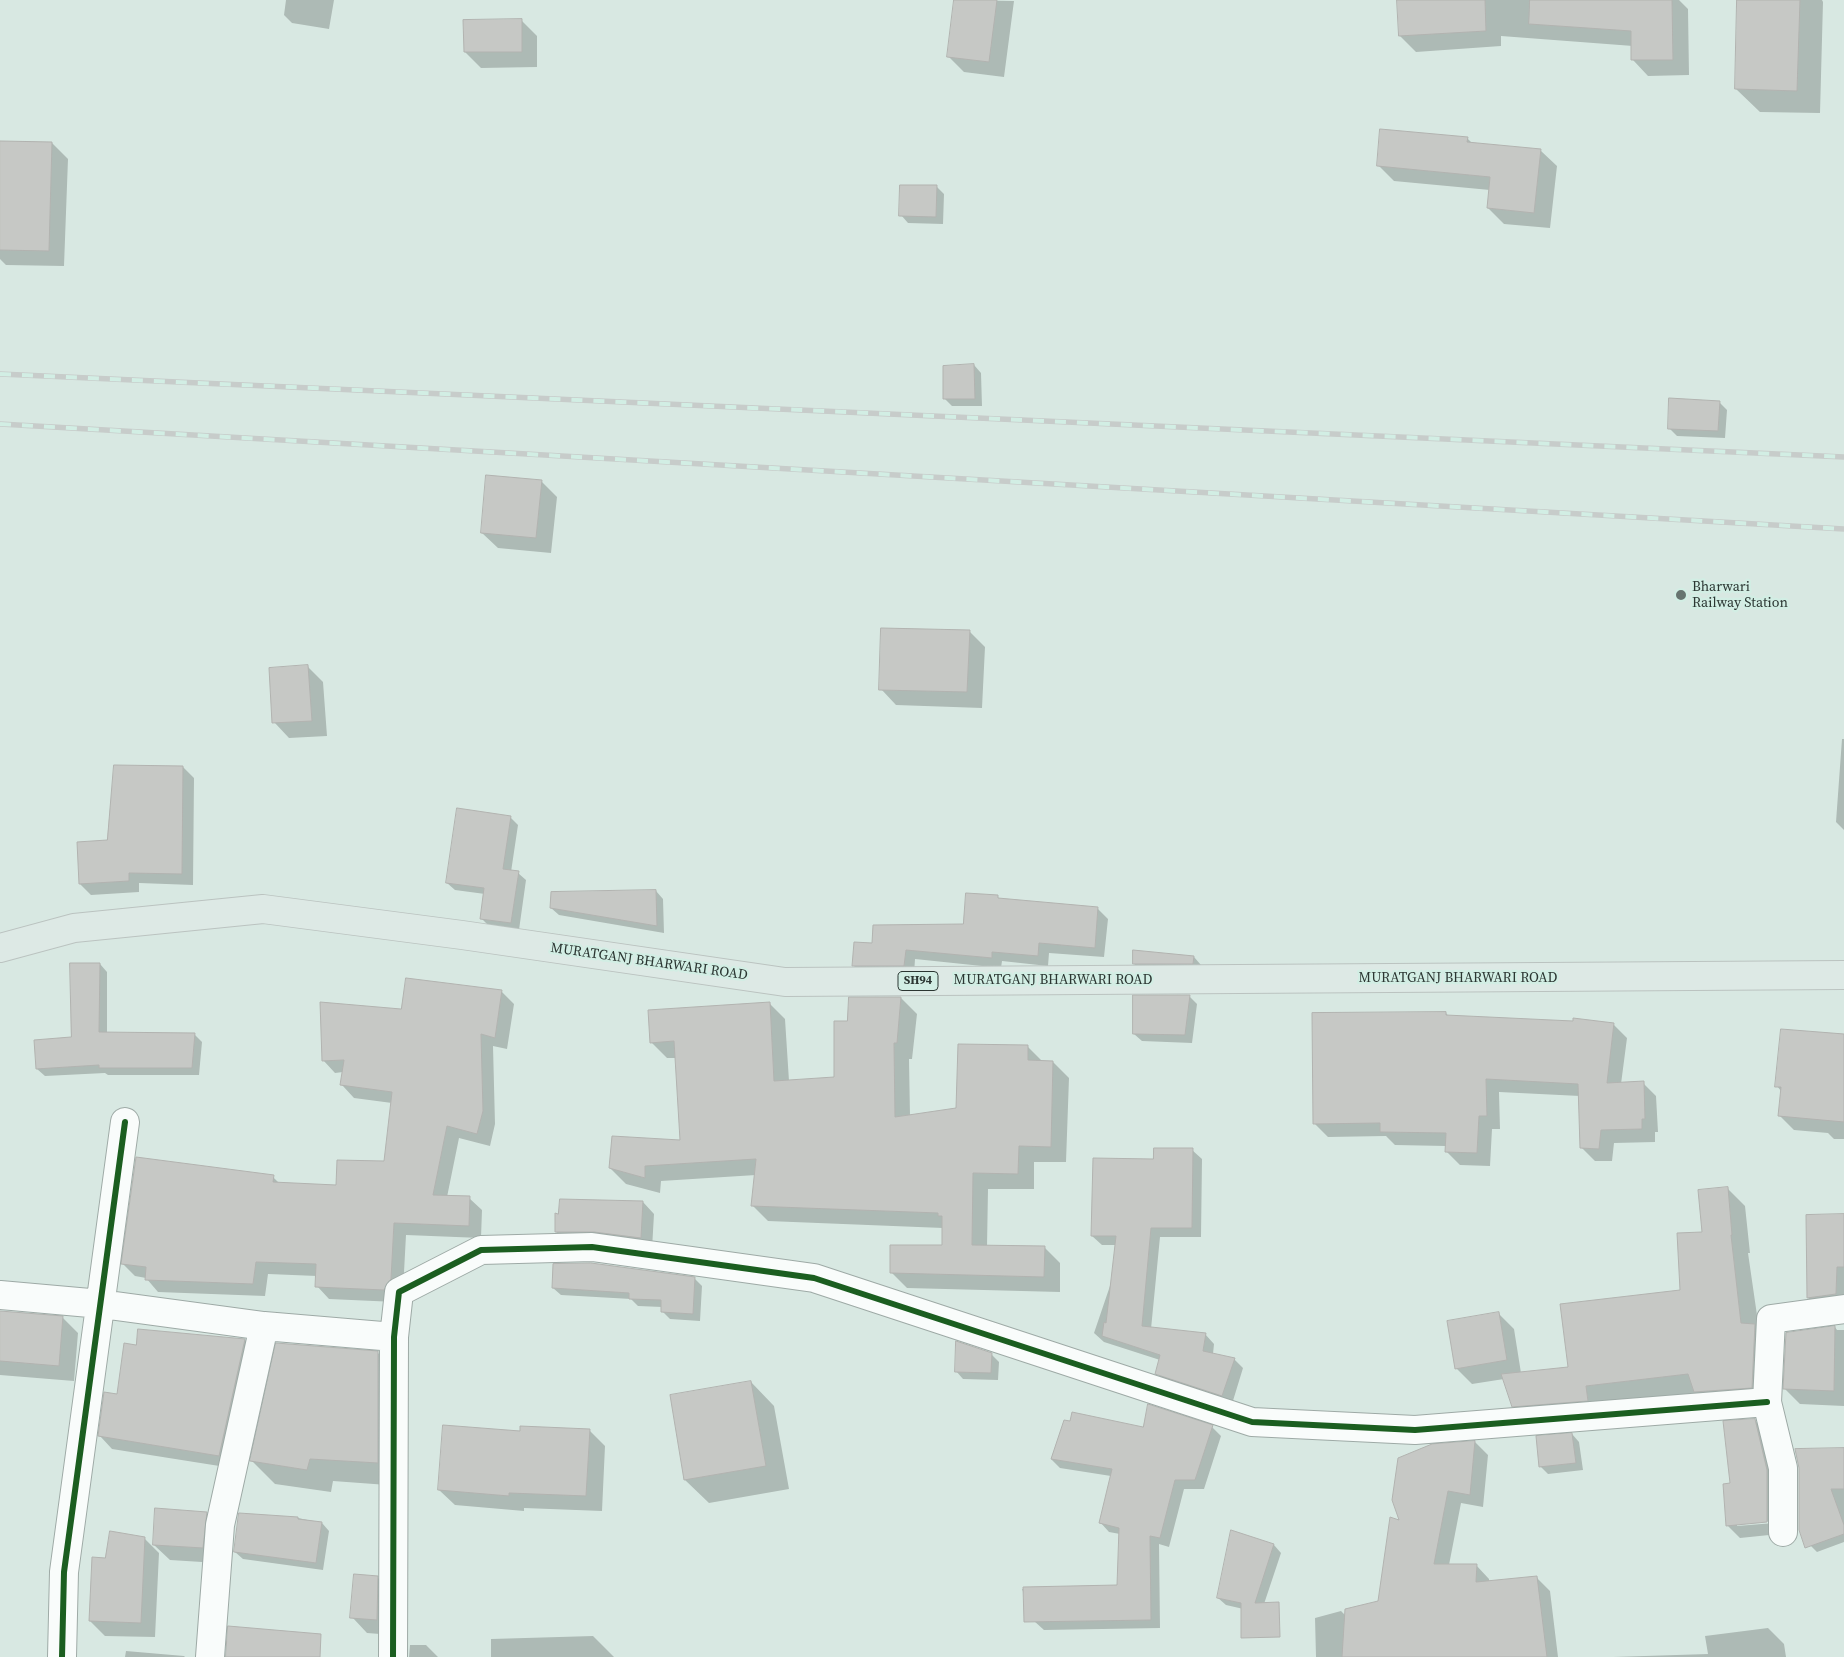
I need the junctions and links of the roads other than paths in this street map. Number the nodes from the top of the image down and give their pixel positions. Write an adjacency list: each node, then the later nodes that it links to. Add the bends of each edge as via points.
1 (0, 948): 2 (main road, MURATGANJ BHARWARI ROAD / SH94, via 74,928 264,909 785,982)
2 (1844, 975)
3 (125, 1122): 5 (street)
4 (0, 1295): 5 (street)
5 (101, 1304): 7 (street); 11 (street, via 64,1572)
6 (1844, 1309): 9 (street, via 1771,1319)
7 (264, 1326): 8 (street); 12 (street, via 220,1524)
8 (394, 1337): 9 (street, via 399,1292 481,1250 592,1247 814,1278 1252,1422 1416,1430); 13 (street)
9 (1767, 1402): 10 (street, via 1783,1468)
10 (1783, 1532)
11 (62, 1657)
12 (210, 1657)
13 (393, 1657)

